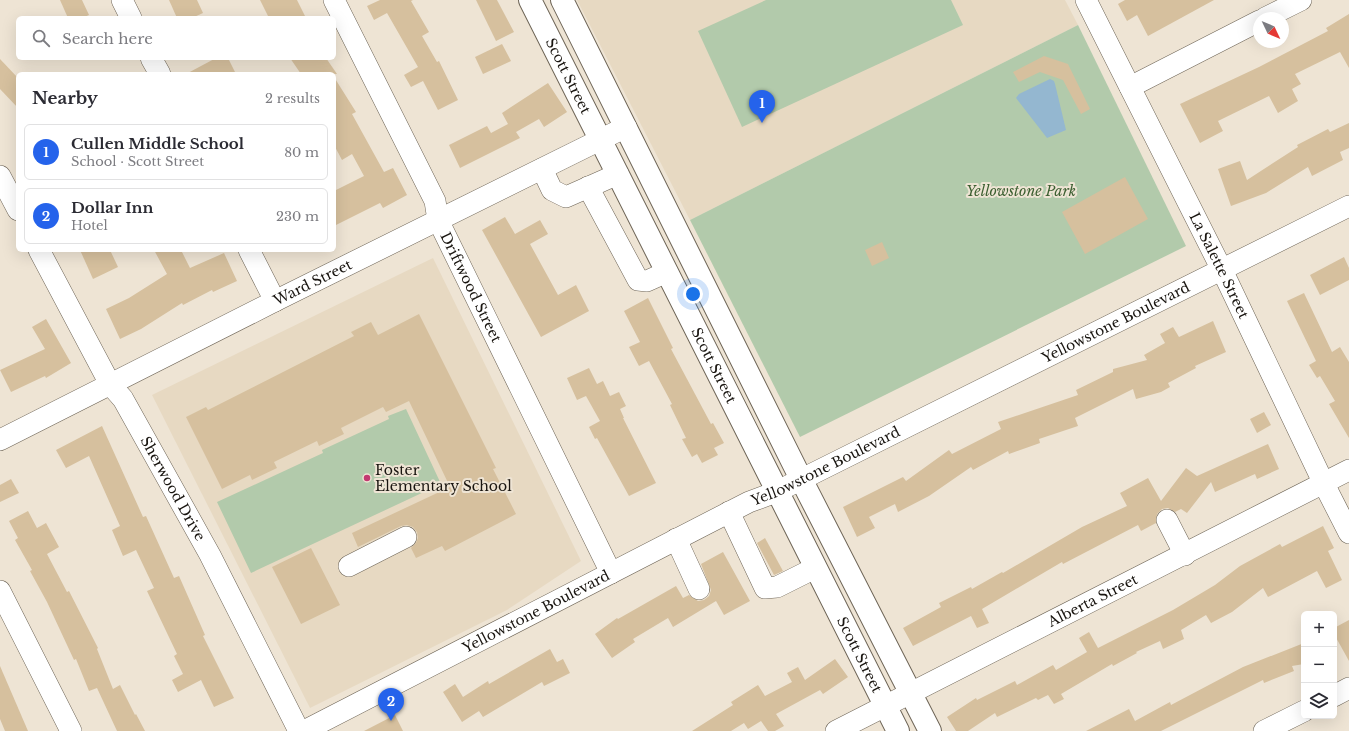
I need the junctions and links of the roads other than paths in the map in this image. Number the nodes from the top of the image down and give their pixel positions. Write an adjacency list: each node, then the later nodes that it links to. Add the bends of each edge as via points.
1 (122, 0): 8 (street)
2 (334, 0): 21 (street, Driftwood Street, via 435,200)
3 (530, 0): 14 (main road, Scott Street)
4 (562, 0): 13 (main road, Scott Street)
5 (1086, 0): 12 (street, La Salette Street)
6 (1301, 0): 7 (street)
7 (1277, 12)
8 (130, 16)
9 (1253, 24): 12 (street)
10 (152, 60): 11 (street)
11 (159, 72)
12 (1130, 87): 25 (street, La Salette Street)
13 (626, 127): 14 (street, Ward Street); 24 (main road, Scott Street)
14 (601, 140): 15 (street, Ward Street); 16 (main road, Scott Street)
15 (542, 169): 18 (street, via 552,190 566,197); 21 (street, Ward Street)
16 (618, 174): 18 (street); 26 (main road, Scott Street)
17 (0, 176): 19 (street)
18 (588, 187): 26 (street, via 638,280 647,281)
19 (16, 206)
20 (1349, 206): 25 (street, Yellowstone Boulevard)
21 (438, 220): 27 (street, Ward Street); 42 (street, Driftwood Street)
22 (40, 252): 28 (street, Sherwood Drive)
23 (250, 252): 27 (street)
24 (696, 267): 26 (main road); 31 (main road, Scott Street)
25 (1222, 270): 31 (street, Yellowstone Boulevard); 32 (street, La Salette Street)
26 (668, 275): 33 (main road, Scott Street)
27 (275, 301): 28 (street, Ward Street)
28 (110, 384): 29 (street, Ward Street); 51 (street, Sherwood Drive, via 123,399 210,554)
29 (0, 440)
30 (1349, 470): 32 (street, Alberta Street)
31 (801, 479): 33 (street, Yellowstone Boulevard); 46 (main road, Scott Street)
32 (1324, 484): 36 (street, La Salette Street); 39 (street, Alberta Street)
33 (776, 492): 34 (street, Yellowstone Boulevard); 41 (main road, Scott Street)
34 (730, 512): 38 (street, Yellowstone Boulevard); 41 (street, via 765,588 777,587)
35 (1167, 520): 39 (street)
36 (1349, 533)
37 (406, 537): 40 (street)
38 (676, 540): 42 (street, Yellowstone Boulevard); 43 (street)
39 (1185, 555): 46 (street, Alberta Street)
40 (349, 566)
41 (816, 568): 48 (main road, Scott Street)
42 (611, 573): 52 (street, Yellowstone Boulevard)
43 (699, 589)
44 (0, 591): 50 (street)
45 (1349, 688): 47 (street)
46 (911, 693): 48 (street, Alberta Street); 55 (main road, Scott Street)
47 (1337, 694)
48 (886, 706): 53 (street, Alberta Street); 54 (main road, Scott Street)
49 (1301, 712): 56 (street)
50 (71, 731)
51 (299, 731)
52 (304, 731)
53 (836, 731)
54 (898, 731)
55 (930, 731)
56 (1264, 731)

